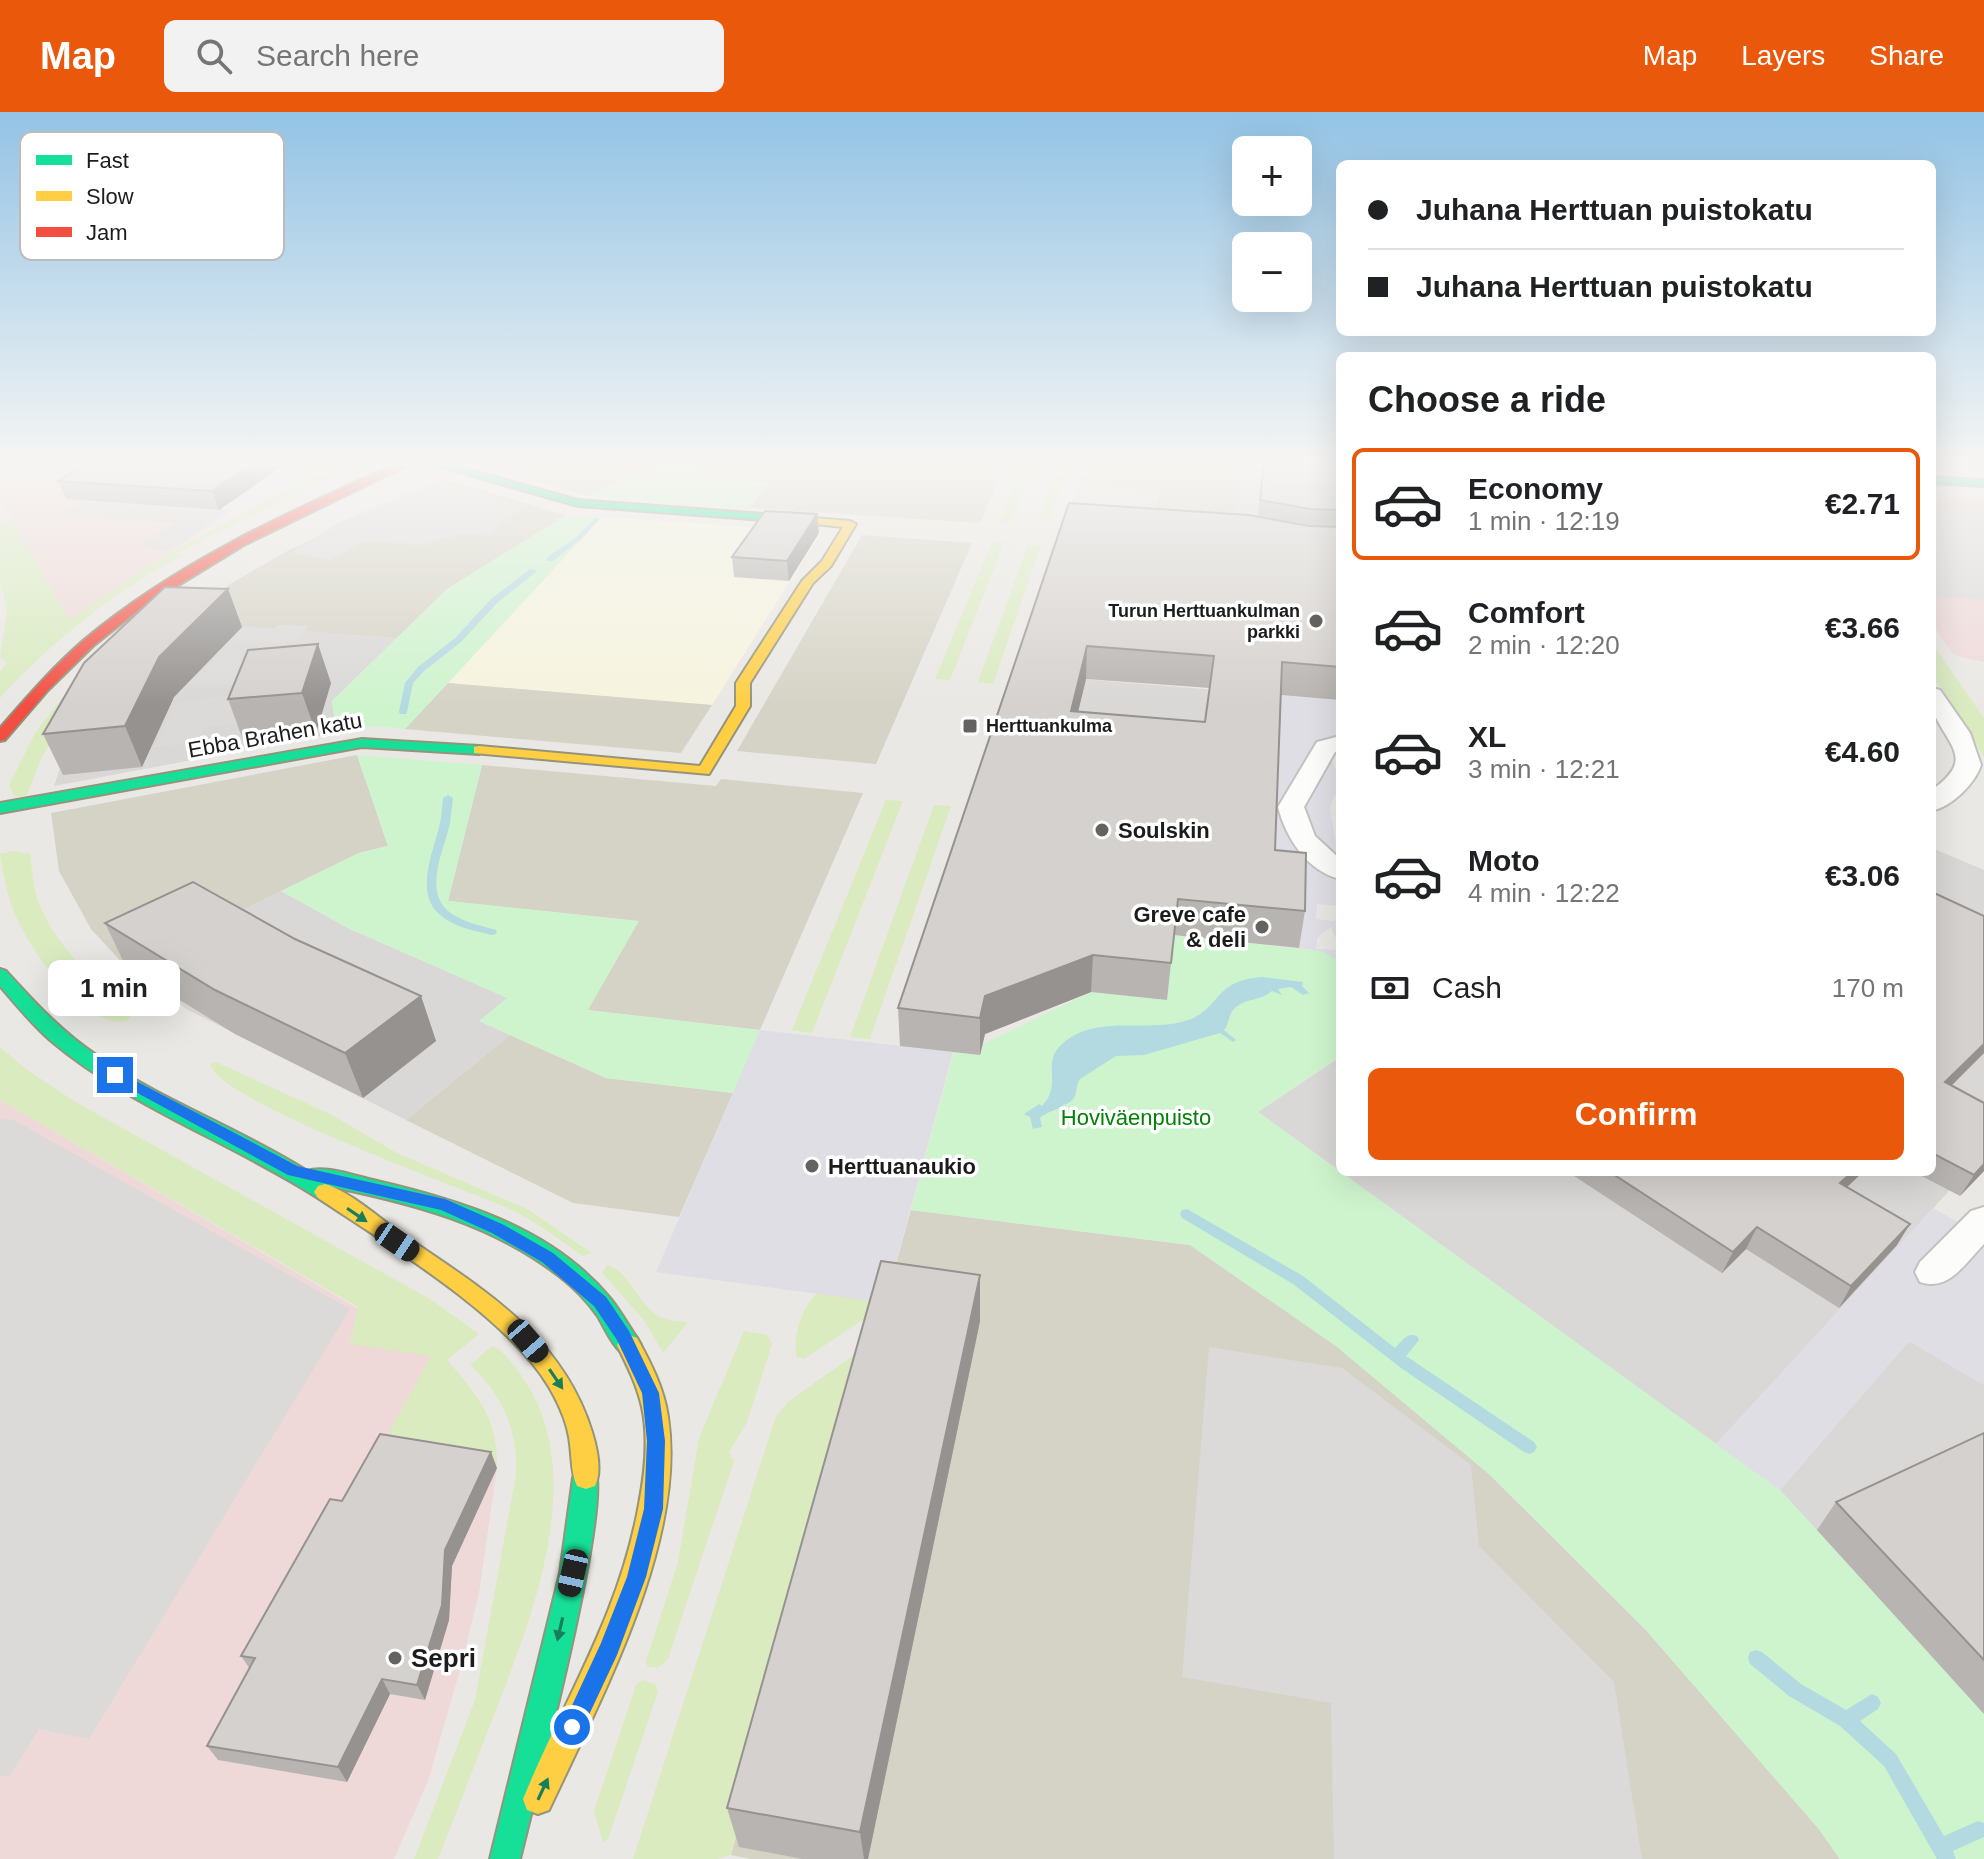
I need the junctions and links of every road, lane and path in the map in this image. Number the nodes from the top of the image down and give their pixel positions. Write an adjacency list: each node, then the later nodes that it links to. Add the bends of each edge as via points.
1 (241, 543): 4 (main road, via 134,607 71,656)
2 (839, 543): 7 (main road, Ebba Brahen katu, via 743,683 743,706 704,771 362,743)
3 (1936, 701): 6 (street, via 1970,761 1966,774)
4 (0, 737)
5 (1336, 744): 8 (street, via 1326,747 1291,807 1296,831)
6 (1936, 800)
7 (0, 808)
8 (1336, 869)
9 (0, 975): 10 (main road, via 29,1013 80,1053)
10 (293, 1171): 13 (main road, one-way to 13, via 512,1323 570,1399 584,1454 580,1544); 13 (main road, one-way to 10, via 610,1648 636,1577 653,1509 656,1441 651,1393 600,1301 548,1258 445,1205)
11 (1984, 1221): 12 (street)
12 (1933, 1272)
13 (507, 1859)

